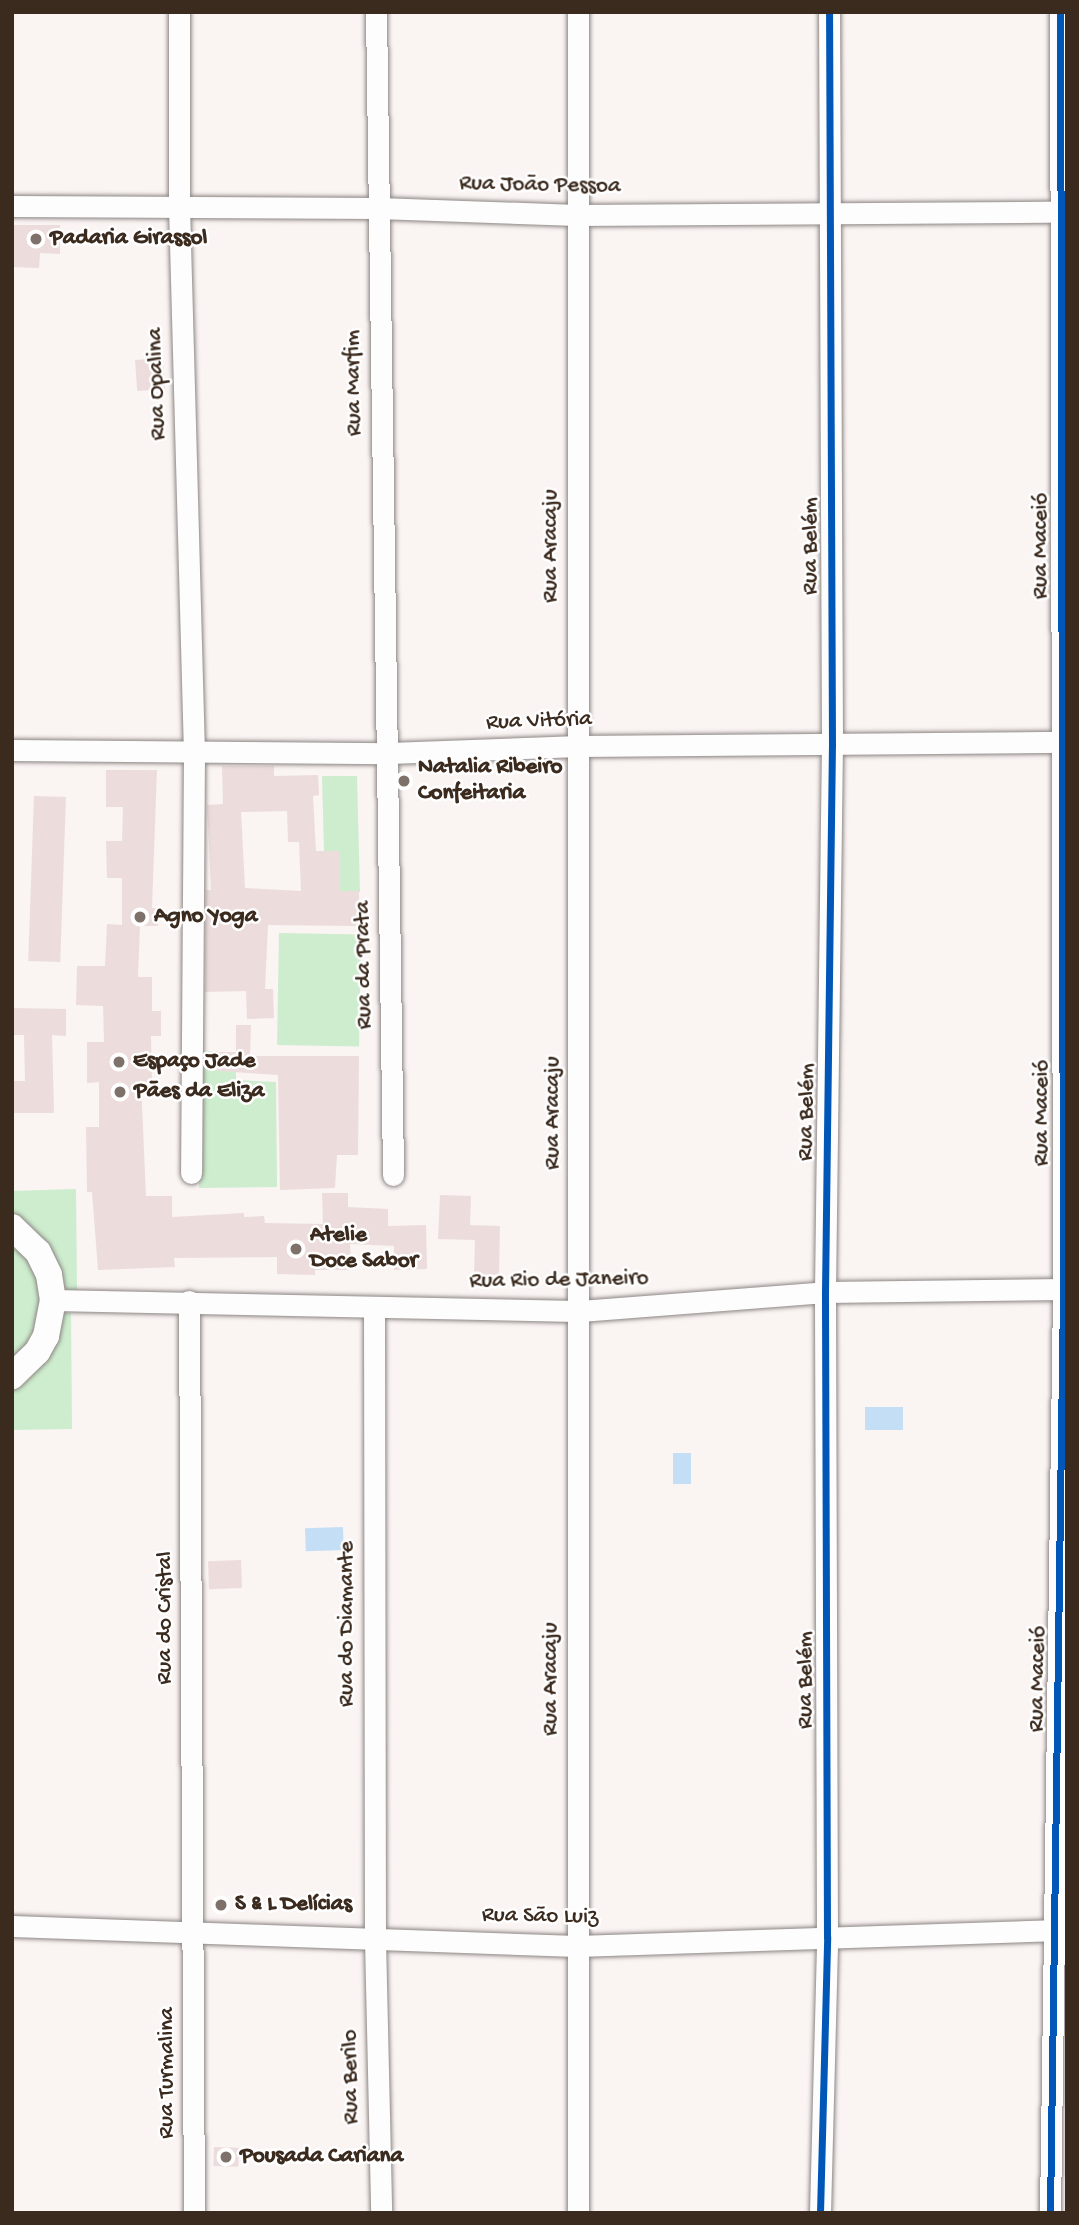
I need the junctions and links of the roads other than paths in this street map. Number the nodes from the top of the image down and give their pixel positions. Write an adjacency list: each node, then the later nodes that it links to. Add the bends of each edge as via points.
1 (178, 12): 7 (street, Rua Opalina)
2 (376, 12): 8 (street, Rua Marfim)
3 (578, 12): 11 (street, Rua Aracaju)
4 (829, 12): 9 (street, Rua Belém)
5 (1060, 12): 10 (street, Rua Maceió)
6 (12, 206): 7 (street, Rua João Pessoa)
7 (179, 206): 8 (street, Rua João Pessoa); 16 (street, Rua Opalina)
8 (378, 208): 11 (street, Rua João Pessoa); 17 (street, Rua Marfim)
9 (829, 211): 10 (street, Rua João Pessoa); 11 (street, Rua João Pessoa); 13 (street, Rua Belém)
10 (1064, 212): 12 (street, Rua Maceió)
11 (578, 215): 14 (street, Rua Aracaju)
12 (1064, 742): 13 (street, Rua Vitória); 21 (street, Rua Maceió)
13 (832, 745): 14 (street, Rua Vitória); 22 (street, Rua Belém)
14 (579, 746): 17 (street, Rua Vitória); 26 (street, Rua Aracaju)
15 (12, 750): 16 (street, Rua Vitória)
16 (194, 753): 17 (street, Rua Vitória); 18 (street, Rua Opalina)
17 (389, 753): 19 (street, Rua da Prata)
18 (191, 1173)
19 (393, 1175)
20 (12, 1227): 23 (street, via 38,1252 49,1275)
21 (1065, 1289): 22 (street, Rua Rio de Janeiro); 29 (street, Rua Maceió)
22 (825, 1292): 26 (street, Rua Rio de Janeiro); 31 (street, Rua Belém)
23 (53, 1300): 24 (street, Rua Rio de Janeiro); 27 (street, via 46,1336 37,1352)
24 (189, 1301): 25 (street, Rua Rio de Janeiro); 30 (street, Rua do Cristal)
25 (374, 1308): 26 (street, Rua Rio de Janeiro); 32 (street, Rua do Diamante)
26 (580, 1311): 33 (street, Rua Aracaju)
27 (12, 1376)
28 (12, 1926): 30 (street, Rua São Luiz)
29 (1061, 1930): 31 (street, Rua São Luiz); 38 (street, Rua Maceió)
30 (194, 1934): 32 (street, Rua São Luiz); 34 (street, Rua Turmalina)
31 (827, 1937): 33 (street, Rua São Luiz); 37 (street, Rua Belém)
32 (375, 1939): 33 (street, Rua São Luiz); 35 (street, Rua Berilo)
33 (577, 1946): 36 (street, Rua Aracaju)
34 (194, 2213)
35 (381, 2213)
36 (578, 2213)
37 (820, 2213)
38 (1050, 2213)

